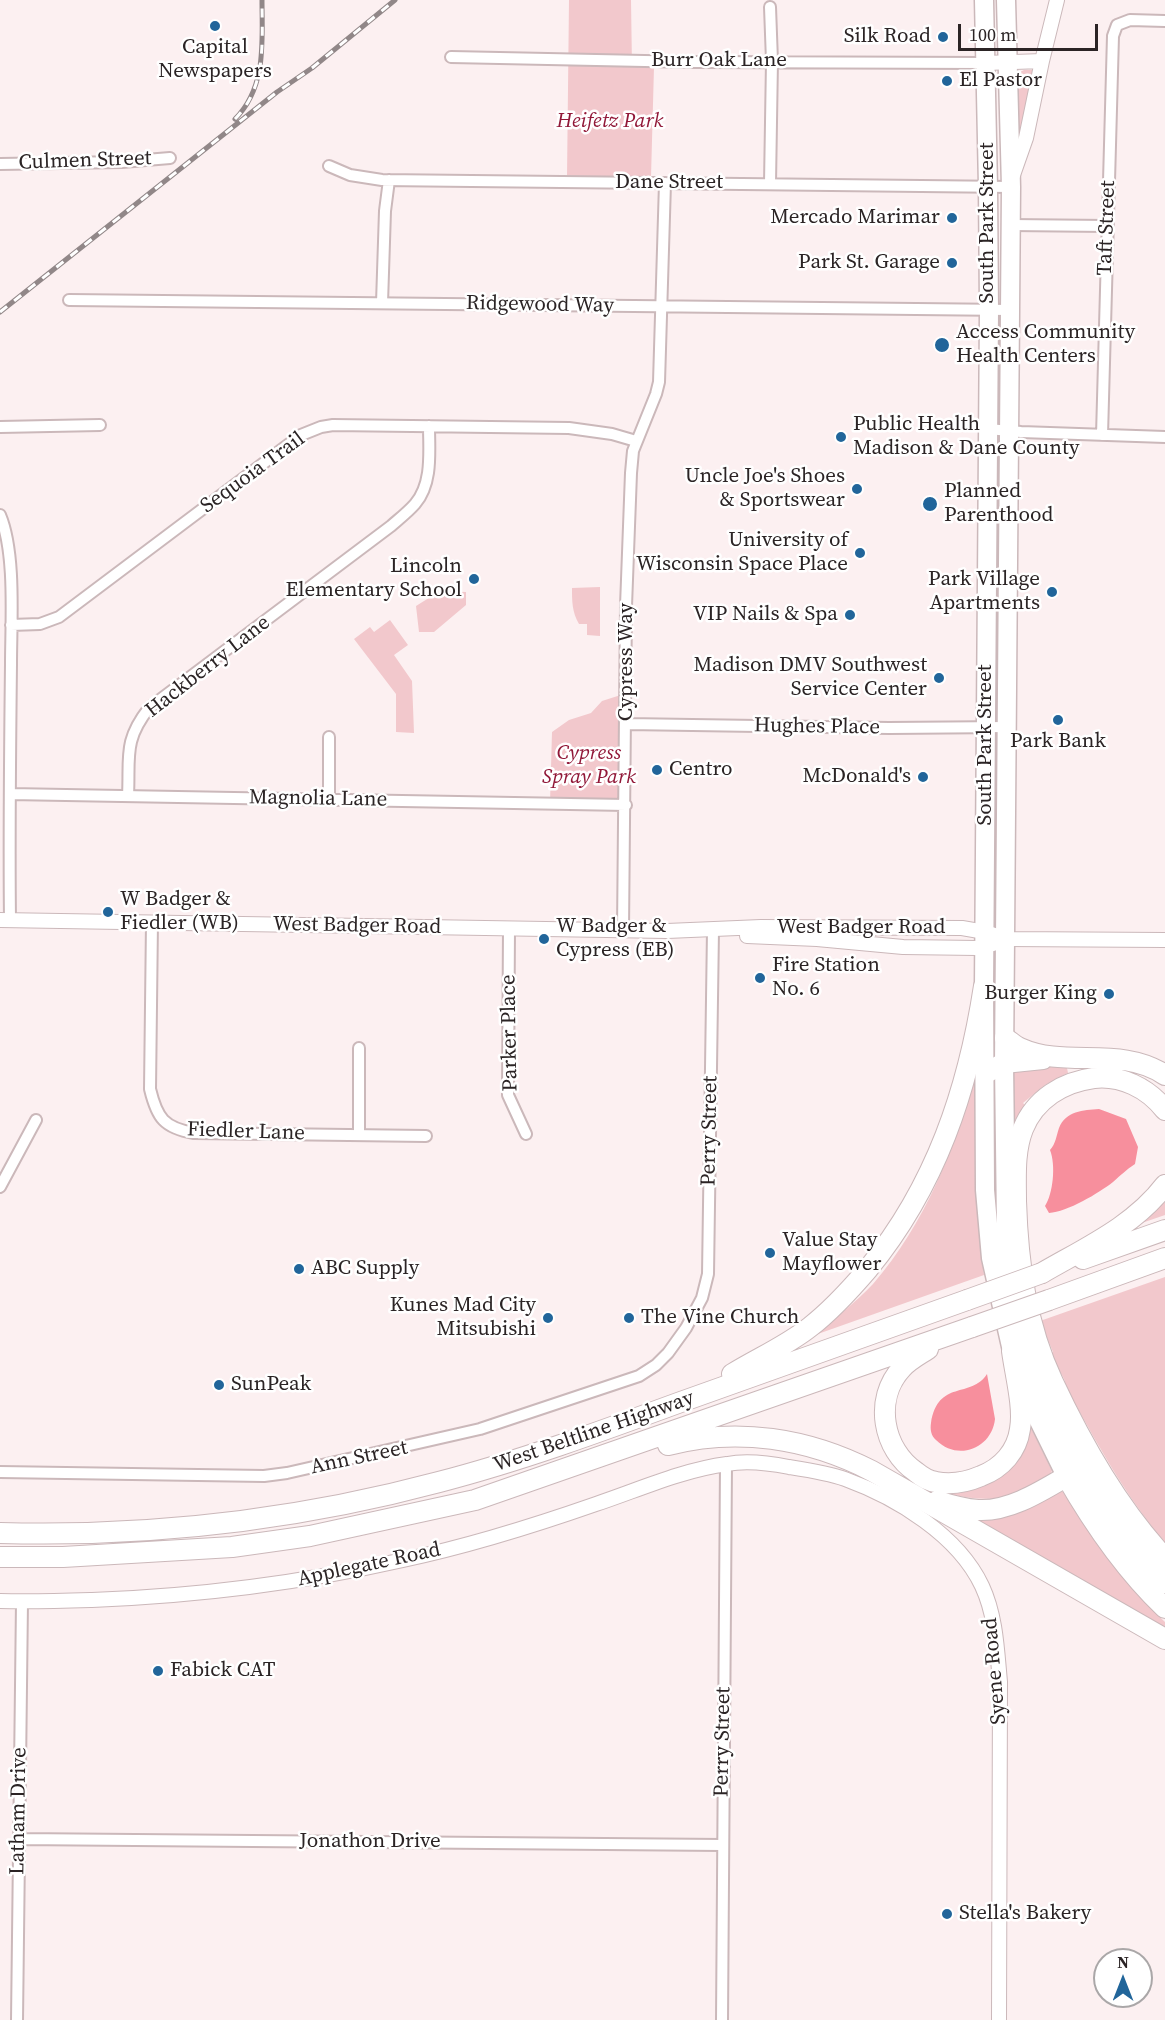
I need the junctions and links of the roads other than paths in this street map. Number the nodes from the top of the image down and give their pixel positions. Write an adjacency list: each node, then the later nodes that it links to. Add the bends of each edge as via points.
1 (984, 0): 10 (main road, South Park Street)
2 (1006, 0): 9 (main road, South Park Street)
3 (1058, 0): 8 (street)
4 (770, 7): 7 (street)
5 (1165, 21): 20 (street, Taft Street, via 1130,20 1119,23 1114,30)
6 (451, 57): 7 (street, Burr Oak Lane)
7 (772, 61): 10 (street, Burr Oak Lane); 16 (street)
8 (1042, 61): 9 (street); 17 (street, via 1026,138)
9 (1007, 62): 10 (street); 17 (main road, South Park Street)
10 (986, 63): 18 (main road, South Park Street)
11 (170, 158): 12 (street, Culmen Street)
12 (0, 164)
13 (330, 166): 14 (street, Dane Street, via 350,175)
14 (389, 180): 15 (street, Dane Street); 22 (street)
15 (665, 183): 16 (street, Dane Street); 23 (street, Cypress Way)
16 (770, 183): 18 (street, Dane Street)
17 (1011, 183): 18 (street, Dane Street); 19 (main road, South Park Street)
18 (988, 187): 24 (main road, South Park Street)
19 (1011, 225): 20 (street); 25 (main road, South Park Street)
20 (1107, 226): 31 (street, Taft Street)
21 (69, 300): 22 (street, Ridgewood Way)
22 (382, 303): 23 (street, Ridgewood Way)
23 (663, 307): 24 (street, Ridgewood Way); 33 (street, Cypress Way, via 659,382)
24 (989, 310): 25 (street, Ridgewood Way); 29 (main road, South Park Street)
25 (1010, 310): 30 (main road, South Park Street)
26 (100, 425): 28 (street)
27 (429, 426): 33 (street, Sequoia Trail, via 569,428); 35 (street, Sequoia Trail, via 333,425 301,435 59,617 40,624); 41 (street, Hackberry Lane, via 428,472 416,503 391,526 149,708 131,738)
28 (0, 427)
29 (987, 429): 30 (street); 37 (main road, South Park Street)
30 (1009, 430): 31 (street); 38 (main road, South Park Street)
31 (1102, 435): 32 (street)
32 (1165, 437)
33 (636, 441): 36 (street, Cypress Way, via 631,473 626,606)
34 (0, 515): 35 (street, via 9,550)
35 (11, 625): 40 (street)
36 (627, 724): 37 (street, Hughes Place); 43 (street, Cypress Way)
37 (986, 727): 38 (street, Hughes Place); 49 (main road, South Park Street)
38 (1008, 727): 50 (main road, South Park Street)
39 (329, 737): 42 (street)
40 (10, 794): 41 (street, Magnolia Lane); 44 (street)
41 (128, 796): 42 (street, Magnolia Lane)
42 (329, 799): 43 (street, Magnolia Lane)
43 (626, 805): 47 (street, Cypress Way)
44 (5, 920): 45 (street, West Badger Road)
45 (152, 922): 46 (street, West Badger Road); 62 (street, Fiedler Lane, via 150,1089 155,1110 165,1122 178,1131 194,1133)
46 (509, 928): 47 (street, West Badger Road); 61 (street, Parker Place, via 508,1095)
47 (623, 930): 48 (street, West Badger Road)
48 (713, 930): 49 (street, West Badger Road, via 740,936 880,946); 49 (street, West Badger Road, via 970,929); 69 (street, Perry Street, via 708,1274 702,1298)
49 (985, 939): 50 (street, West Badger Road); 52 (main road, South Park Street)
50 (1006, 939): 51 (street, West Badger Road); 53 (main road, South Park Street)
51 (1165, 940)
52 (984, 986): 57 (highway)
53 (1005, 1038): 55 (highway, via 1019,1048); 56 (main road, South Park Street)
54 (359, 1048): 62 (street)
55 (1064, 1057): 56 (highway); 58 (highway, via 1120,1059)
56 (1004, 1063): 57 (highway); 75 (main road, South Park Street, via 1009,1263 1024,1330)
57 (977, 1071): 71 (main road, via 988,1235); 72 (highway, via 933,1167 898,1229 870,1266 810,1328)
58 (1165, 1075)
59 (1165, 1110): 83 (highway, via 1153,1096 1126,1081 1096,1078 1064,1085 1043,1101 1027,1122 1017,1148 1016,1177 1020,1271 1033,1327 1052,1381 1101,1472)
60 (36, 1120): 65 (street)
61 (526, 1134)
62 (359, 1135): 63 (street, Fiedler Lane)
63 (426, 1136)
64 (1165, 1185): 68 (highway, via 1132,1219)
65 (0, 1187)
66 (1165, 1230): 68 (highway, West Beltline Highway)
67 (1165, 1258): 70 (highway, West Beltline Highway, bridge)
68 (1042, 1274): 72 (highway, West Beltline Highway, bridge)
69 (686, 1328): 74 (street, Ann Street, via 668,1353 639,1376 480,1429 287,1473 264,1476)
70 (947, 1336): 71 (highway, via 897,1373 885,1413 896,1455 906,1466 937,1482 960,1483 988,1474 1006,1461 1020,1429); 77 (highway, West Beltline Highway)
71 (1012, 1351): 75 (main road, via 1037,1417)
72 (696, 1397): 79 (highway, West Beltline Highway, via 437,1482 270,1516)
73 (726, 1464): 87 (street, Applegate Road, via 513,1532 366,1568 214,1592); 91 (street, Perry Street); 94 (street, Syene Road, via 768,1463 805,1470 844,1479 882,1496 905,1507 935,1530 981,1584 993,1622 1000,1682)
74 (0, 1472)
75 (1073, 1472): 76 (highway, via 998,1508 978,1510); 85 (highway); 88 (highway, via 1102,1532)
76 (906, 1491): 77 (highway, via 837,1455 782,1440 728,1436 682,1441); 89 (highway)
77 (475, 1500): 81 (highway, West Beltline Highway, via 320,1534)
78 (0, 1519): 79 (highway)
79 (170, 1528): 80 (highway, West Beltline Highway)
80 (0, 1533)
81 (232, 1547): 82 (highway, West Beltline Highway); 84 (highway, via 83,1568)
82 (0, 1557)
83 (1165, 1558)
84 (0, 1570)
85 (1165, 1583)
86 (0, 1601): 87 (street, Applegate Road)
87 (22, 1602): 90 (street, Latham Drive)
88 (1165, 1608)
89 (1165, 1640)
90 (18, 1839): 91 (street, Jonathon Drive); 92 (street, Latham Drive)
91 (722, 1845): 93 (street, Perry Street)
92 (17, 2020)
93 (722, 2020)
94 (999, 2020)

